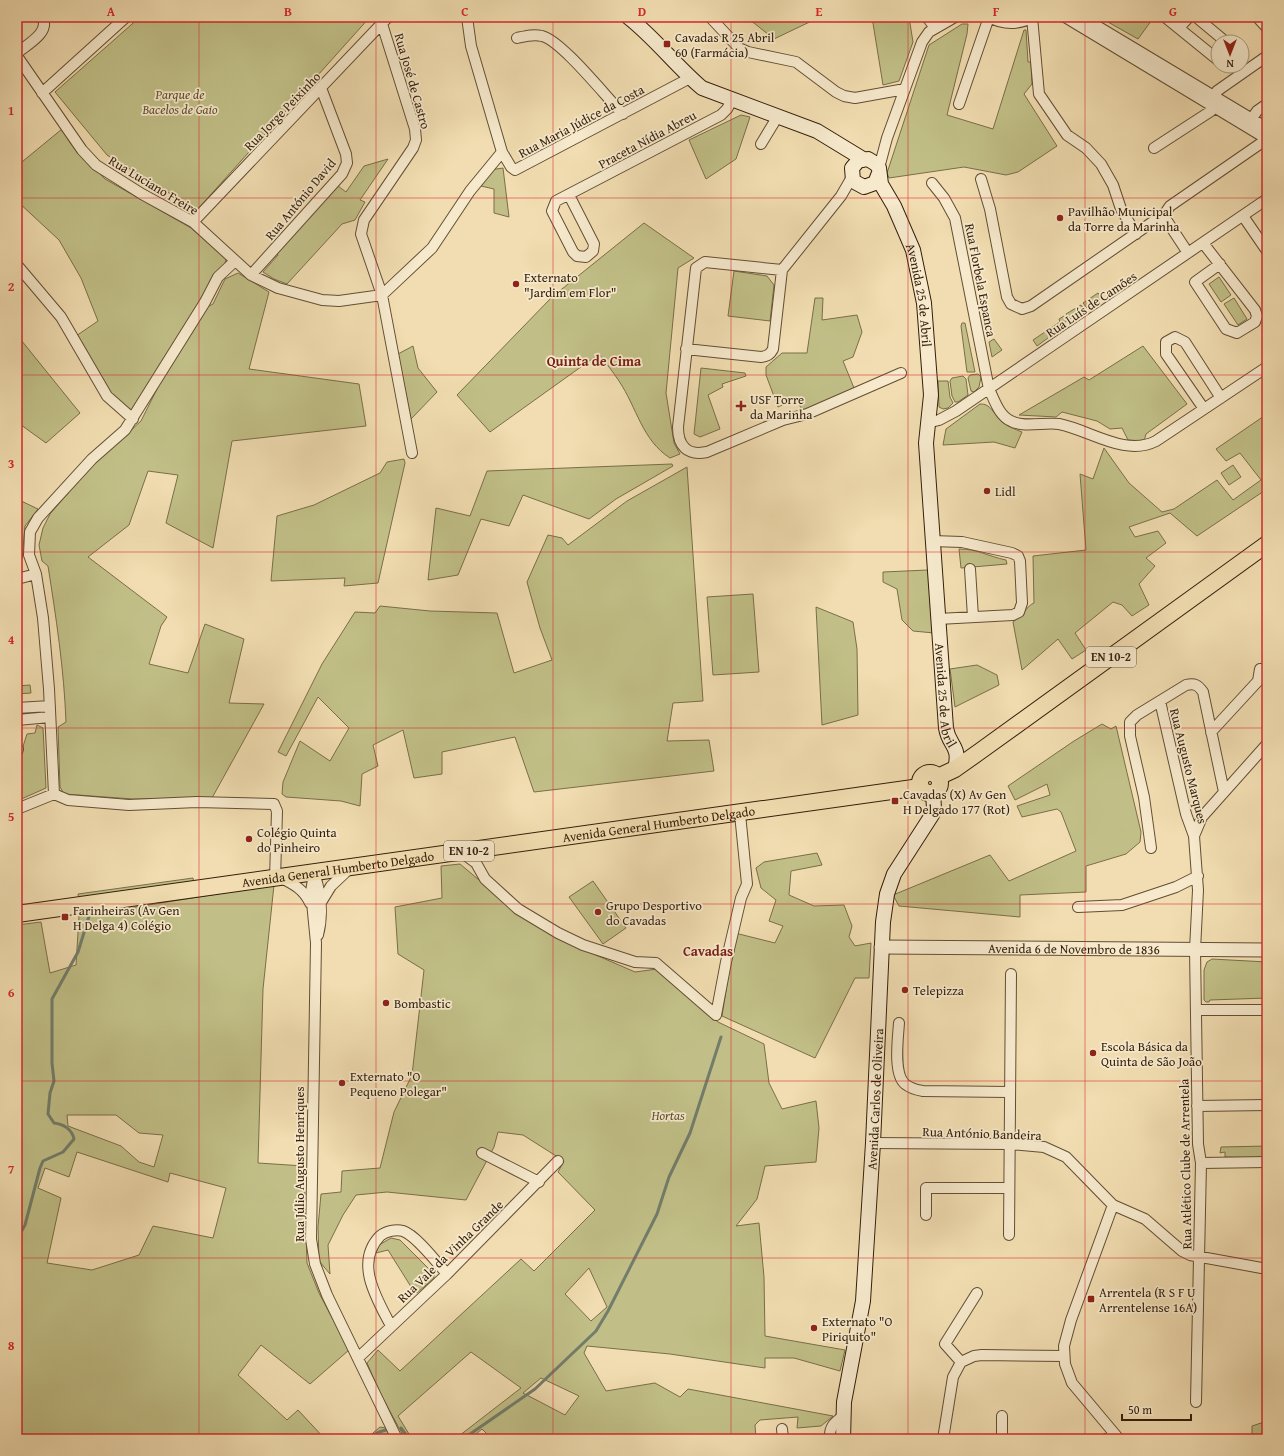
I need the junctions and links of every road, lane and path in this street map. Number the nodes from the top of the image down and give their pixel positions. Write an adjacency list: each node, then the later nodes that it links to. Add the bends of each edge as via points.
1 (42, 17): 24 (street, via 45,23 44,30)
2 (126, 17): 29 (street)
3 (467, 17): 41 (street, via 471,46)
4 (628, 17): 26 (main road)
5 (710, 17): 28 (street, via 739,48 796,62 844,96 855,98)
6 (927, 17): 17 (street)
7 (955, 17): 17 (street)
8 (989, 17): 9 (street, via 1010,23 1022,22); 32 (street)
9 (1032, 17): 53 (street, via 1038,88 1043,101 1068,134 1101,164 1113,185 1120,209)
10 (1065, 17): 20 (street)
11 (1082, 17): 20 (street)
12 (1166, 17): 18 (street)
13 (1189, 17): 18 (street)
14 (1196, 17): 21 (street)
15 (1257, 17): 19 (street)
16 (385, 20): 27 (street, Rua Jorge Peixinho); 62 (street, Rua José de Castro, via 416,140 362,227)
17 (935, 28): 28 (street, via 922,42)
18 (1179, 28): 23 (street)
19 (1267, 28)
20 (1099, 32): 31 (street)
21 (1216, 34)
22 (518, 38): 34 (street, via 543,36 566,52)
23 (1210, 53)
24 (17, 54): 29 (street, Rua Luciano Freire)
25 (1267, 56): 31 (street, via 1217,91)
26 (690, 78): 30 (main road, via 702,88); 34 (street, Rua Maria Júdice da Costa)
27 (321, 88): 52 (street, Rua Jorge Peixinho); 61 (street, Rua António David, via 346,154 347,163 342,174)
28 (905, 89): 42 (street, via 887,138)
29 (42, 93): 52 (street, Rua Luciano Freire, via 82,150 96,165)
30 (732, 100): 35 (main road); 47 (street, Praceta Nídia Abreu, via 721,115)
31 (1214, 102): 36 (street); 40 (street, via 1211,110)
32 (960, 104)
33 (1267, 104): 36 (street, via 1257,110)
34 (623, 114): 41 (street, Rua Maria Júdice da Costa, via 518,169 513,169)
35 (785, 119): 39 (street); 42 (main road, via 817,131); 43 (main road, via 844,159)
36 (1248, 123): 37 (street); 38 (street)
37 (1267, 128)
38 (1267, 139): 51 (street, via 1170,206)
39 (761, 144)
40 (1154, 148)
41 (502, 152): 62 (street, Rua Maria Júdice da Costa, via 470,191 432,248)
42 (872, 165): 43 (main road, via 854,164); 46 (main road, via 875,184); 70 (main road, Avenida 25 de Abril, via 906,232 919,274 924,302 931,395)
43 (851, 175): 46 (main road, via 856,184); 48 (street)
44 (981, 179): 53 (street, via 990,209 1007,297 1011,304 1018,308 1031,306)
45 (932, 183): 66 (street, Rua Florbela Espanca, via 955,218)
46 (866, 187): 48 (street); 70 (main road, Avenida 25 de Abril, via 882,204 894,226 911,276)
47 (569, 195): 47 (street, Praceta Nídia Abreu, via 556,201 552,211 573,252 577,256 586,257 593,251 594,244)
48 (841, 196): 60 (street)
49 (1267, 199): 50 (street, Rua Luís de Camões)
50 (1243, 216): 54 (street, Rua Luís de Camões); 55 (street)
51 (1161, 218): 53 (street); 56 (street, via 1167,221)
52 (193, 222): 57 (street, Rua Luciano Freire)
53 (1136, 234)
54 (1203, 243): 56 (street, Rua Luís de Camões); 58 (street)
55 (1267, 251)
56 (1188, 253): 66 (street, Rua Luís de Camões)
57 (235, 261): 61 (street, Rua Luciano Freire); 69 (street, via 218,277)
58 (1220, 264): 58 (street, via 1195,282 1226,329 1237,333 1255,322 1256,313)
59 (17, 265): 69 (street, via 61,317 107,396)
60 (782, 270): 63 (street, via 705,262 699,265 694,272); 63 (street, via 773,349 769,355 761,357)
61 (251, 275): 62 (street, Rua Luciano Freire, via 278,288 322,300 339,301)
62 (382, 295): 71 (street)
63 (686, 349): 65 (street, via 678,432 680,443 690,452 707,452 783,420 807,414)
64 (1267, 367): 67 (street, Rua Florbela Espanca)
65 (900, 373)
66 (989, 388): 68 (street, Rua Florbela Espanca, via 996,405 1011,422 1061,425 1134,446 1156,441); 70 (street, Rua Luís de Camões, via 947,417)
67 (1221, 398): 68 (street, Rua Florbela Espanca); 68 (street, via 1185,342 1175,337 1170,339 1166,342 1166,354)
68 (1204, 409)
69 (133, 419): 75 (street, via 125,430 92,459 32,527 28,543 29,555)
70 (927, 423): 72 (main road, Avenida 25 de Abril)
71 (412, 453)
72 (932, 541): 77 (street, via 962,542 1018,556 1022,603 1019,612 1013,615); 78 (main road, Avenida 25 de Abril)
73 (1267, 544): 87 (main road, EN 10-2)
74 (970, 569): 77 (street)
75 (36, 574): 76 (street); 81 (street, via 43,618)
76 (17, 579)
77 (973, 617): 78 (street)
78 (938, 619): 87 (main road, Avenida 25 de Abril, via 947,733 957,752)
79 (1260, 669): 85 (street, via 1258,681)
80 (1160, 701): 85 (street, via 1186,685 1198,686 1202,692); 93 (street, Rua Augusto Marques, via 1186,814); 94 (street, via 1130,722 1129,728 1144,798)
81 (50, 706): 82 (street); 83 (street)
82 (17, 708)
83 (50, 717): 84 (street); 90 (street)
84 (17, 720)
85 (1211, 732): 89 (street)
86 (1267, 744): 89 (street)
87 (955, 769): 88 (main road, EN 10-2, via 938,777 932,773 925,774 920,780)
88 (926, 790): 92 (main road, Avenida General Humberto Delgado / EN 10-2); 103 (main road, Avenida Carlos de Oliveira, via 934,808 932,815 894,874 887,894)
89 (1224, 792): 93 (street, via 1202,817)
90 (54, 794): 91 (street); 99 (street, via 68,800 129,804 274,804 277,811)
91 (17, 809)
92 (740, 814): 95 (main road, Avenida General Humberto Delgado / EN 10-2); 95 (street, via 746,884 726,962 716,1015 656,963 635,962 583,945 558,934 518,909 485,879 476,863)
93 (1194, 836): 98 (street, Rua Atlético Clube de Arrentela)
94 (1151, 848)
95 (461, 852): 96 (main road, Avenida General Humberto Delgado / EN 10-2)
96 (351, 868): 97 (main road, Avenida General Humberto Delgado / EN 10-2); 100 (street, via 331,886)
97 (314, 873): 99 (main road, Avenida General Humberto Delgado / EN 10-2); 100 (street, Rua Júlio Augusto Henriques, via 311,892)
98 (1198, 876): 101 (street, via 1176,887 1122,905); 104 (street, Rua Atlético Clube de Arrentela)
99 (278, 878): 100 (street, Rua Júlio Augusto Henriques, via 293,883); 102 (main road, Avenida General Humberto Delgado / EN 10-2)
100 (316, 905): 130 (street, Rua Júlio Augusto Henriques, via 311,1239 314,1264)
101 (1078, 907)
102 (17, 914)
103 (881, 947): 104 (street, Avenida 6 de Novembro de 1836); 113 (main road, Avenida Carlos de Oliveira)
104 (1195, 950): 105 (street, Avenida 6 de Novembro de 1836); 107 (street, Rua Atlético Clube de Arrentela)
105 (1267, 950)
106 (1011, 974): 110 (street)
107 (1196, 1010): 108 (street); 111 (street, Rua Atlético Clube de Arrentela)
108 (1267, 1010)
109 (899, 1023): 110 (street, via 898,1068 904,1083 923,1091)
110 (1009, 1092): 114 (street)
111 (1197, 1106): 112 (street); 118 (street, Rua Atlético Clube de Arrentela)
112 (1267, 1106)
113 (873, 1143): 114 (street, Rua António Bandeira); 133 (main road, Avenida Carlos de Oliveira, via 863,1301)
114 (1009, 1144): 120 (street); 121 (street, Rua António Bandeira, via 1044,1147 1059,1153)
115 (482, 1153): 119 (street)
116 (558, 1161): 119 (street, Rua Vale da Vinha Grande)
117 (1267, 1162): 118 (street)
118 (1201, 1163): 124 (street, Rua Atlético Clube de Arrentela)
119 (539, 1182): 126 (street, Rua Vale da Vinha Grande)
120 (1009, 1188): 122 (street, via 926,1188); 123 (street)
121 (1114, 1205): 124 (street, Rua António Bandeira, via 1145,1219 1182,1251); 129 (street, via 1065,1336)
122 (926, 1215)
123 (1009, 1235)
124 (1200, 1258): 125 (street, Rua António Bandeira); 132 (street, Rua Atlético Clube de Arrentela)
125 (1267, 1269)
126 (447, 1274): 128 (street, Rua Vale da Vinha Grande); 128 (street, via 407,1233 393,1230 382,1234 374,1243 367,1265 380,1304)
127 (978, 1293): 131 (street, via 945,1344)
128 (392, 1326): 130 (street, Rua Vale da Vinha Grande)
129 (1064, 1356): 131 (street, via 982,1355); 135 (street, via 1072,1384)
130 (359, 1357): 136 (street, Rua Júlio Augusto Henriques)
131 (960, 1362): 139 (street, via 953,1377)
132 (1196, 1402)
133 (843, 1416): 137 (street, via 830,1429); 138 (main road, Avenida Carlos de Oliveira)
134 (1002, 1416): 140 (street)
135 (1113, 1438)
136 (398, 1439)
137 (830, 1439)
138 (843, 1439)
139 (943, 1439)
140 (1002, 1439)

